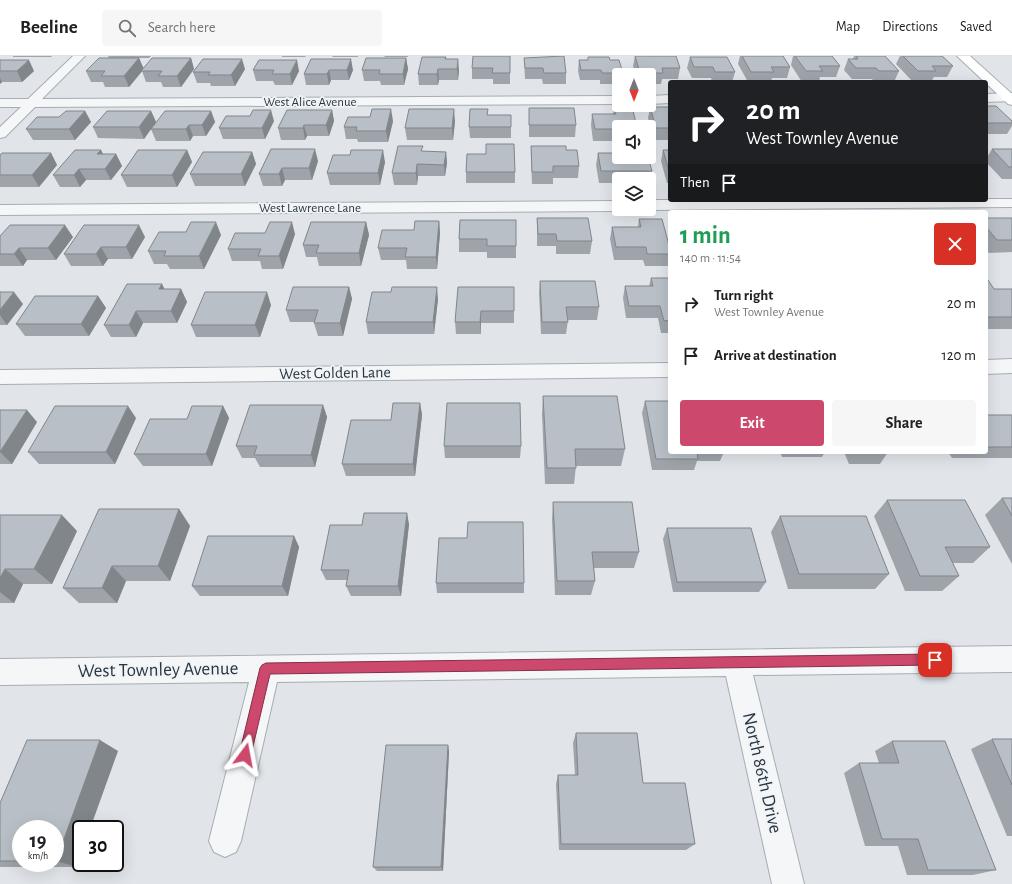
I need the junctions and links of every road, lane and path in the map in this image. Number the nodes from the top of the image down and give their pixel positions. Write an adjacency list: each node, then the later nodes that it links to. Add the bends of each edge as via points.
1 (79, 56): 8 (street)
2 (963, 56): 4 (street)
3 (988, 98): 4 (street)
4 (1011, 99)
5 (612, 100): 8 (street, West Alice Avenue)
6 (656, 100): 7 (street)
7 (668, 100)
8 (31, 103): 9 (street, West Alice Avenue); 10 (street)
9 (0, 104)
10 (0, 134)
11 (1012, 203): 13 (street)
12 (612, 206): 14 (street, West Lawrence Lane)
13 (656, 206)
14 (0, 210)
15 (1012, 366): 16 (street)
16 (988, 367)
17 (668, 370): 18 (street, West Golden Lane)
18 (0, 377)
19 (1012, 659): 20 (street, West Townley Avenue)
20 (736, 662): 21 (street, West Townley Avenue); 24 (street, North 86th Drive)
21 (266, 668): 22 (street, West Townley Avenue); 23 (street)
22 (0, 672)
23 (225, 841)
24 (788, 884)

